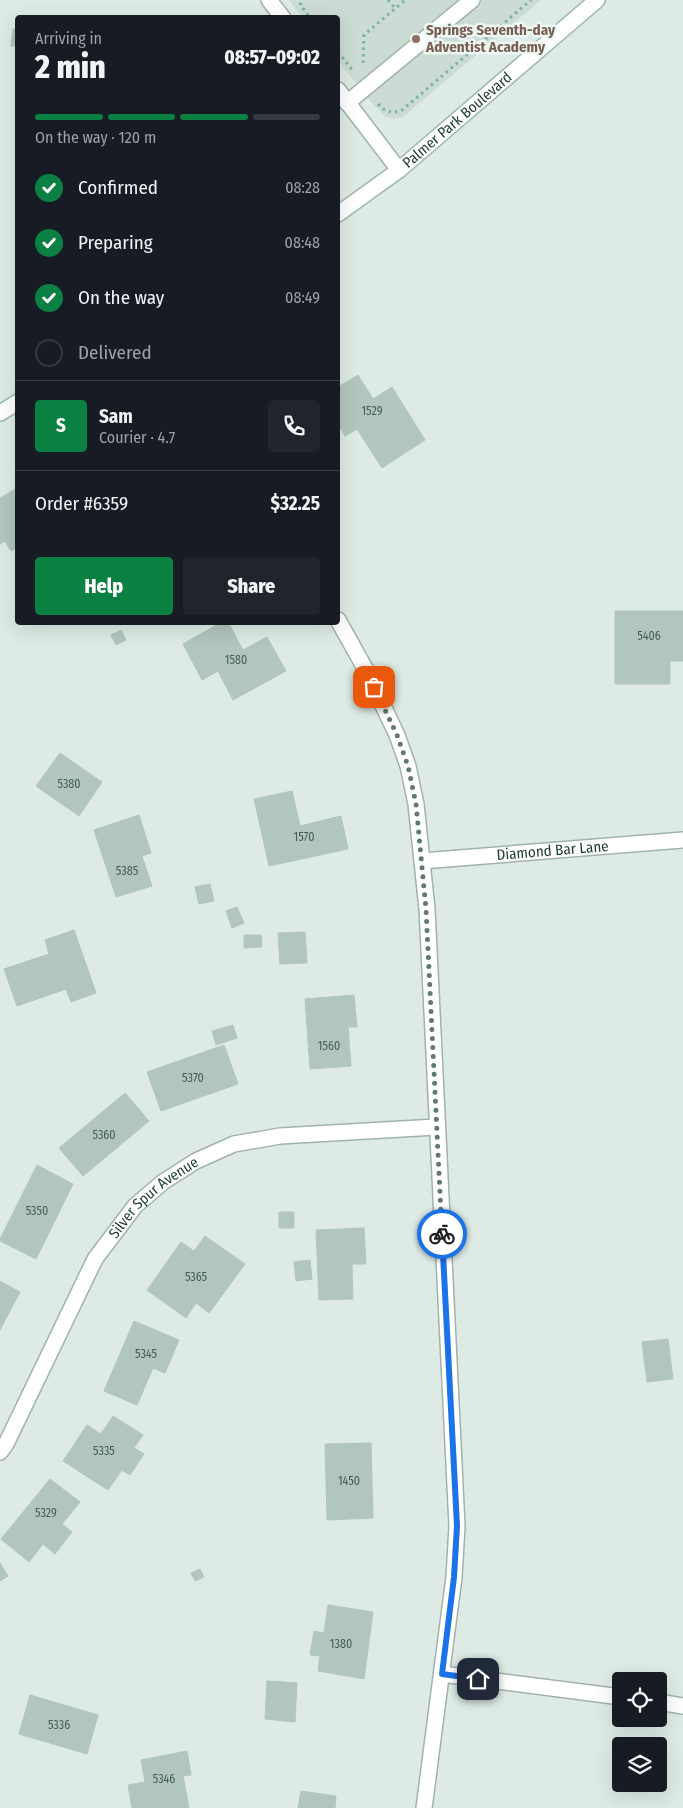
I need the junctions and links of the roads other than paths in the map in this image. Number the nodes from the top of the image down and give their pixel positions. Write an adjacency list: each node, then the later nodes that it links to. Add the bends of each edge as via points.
1 (472, 0): 6 (street)
2 (597, 0): 7 (street, Palmer Park Boulevard)
3 (272, 1): 4 (street)
4 (280, 15)
5 (340, 93): 6 (street)
6 (347, 103): 7 (street)
7 (399, 170): 8 (street, Palmer Park Boulevard)
8 (340, 213)
9 (15, 404): 10 (street)
10 (0, 412)
11 (340, 624): 13 (street, via 367,672 408,766)
12 (683, 840): 13 (street, Diamond Bar Lane)
13 (422, 861): 14 (street)
14 (436, 1127): 15 (street, Silver Spur Avenue, via 280,1136 234,1144 196,1161 163,1182 135,1206 95,1259); 16 (street, via 457,1526)
15 (0, 1452)
16 (442, 1674): 17 (street); 20 (street)
17 (612, 1696)
18 (667, 1703): 19 (street)
19 (683, 1706)
20 (424, 1808)

